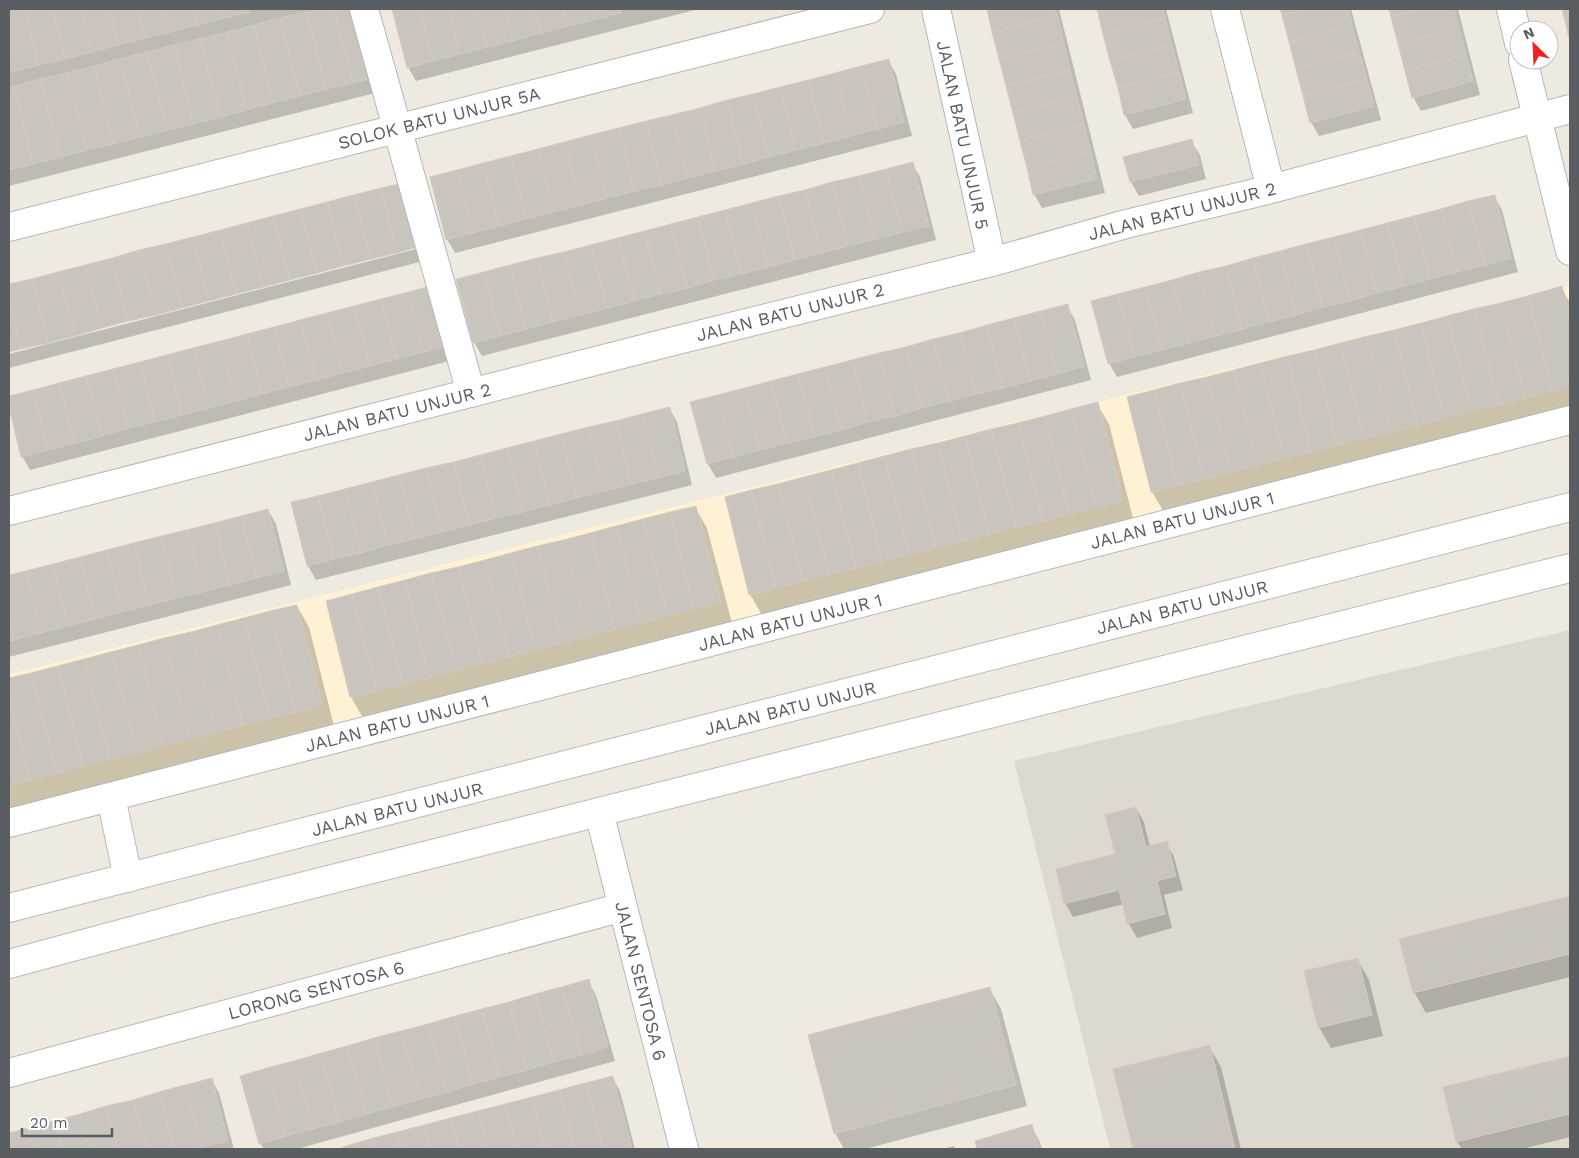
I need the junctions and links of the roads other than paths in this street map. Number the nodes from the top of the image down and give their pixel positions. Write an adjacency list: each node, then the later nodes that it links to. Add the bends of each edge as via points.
1 (364, 9): 8 (street)
2 (870, 9): 8 (street, SOLOK BATU UNJUR 5A)
3 (936, 9): 12 (street, JALAN BATU UNJUR 5)
4 (1225, 9): 9 (street)
5 (1525, 70): 7 (street)
6 (1570, 109): 7 (street, JALAN BATU UNJUR 2)
7 (1537, 118): 9 (street, JALAN BATU UNJUR 2); 11 (street)
8 (398, 128): 10 (street, SOLOK BATU UNJUR 5A); 13 (street)
9 (1271, 189): 12 (street, JALAN BATU UNJUR 2, via 1126,224)
10 (9, 227)
11 (1570, 251)
12 (992, 262): 13 (street, JALAN BATU UNJUR 2)
13 (471, 393): 16 (street, JALAN BATU UNJUR 2)
14 (1570, 420): 18 (street, JALAN BATU UNJUR 1)
15 (1570, 507): 21 (street, JALAN BATU UNJUR)
16 (9, 511)
17 (1570, 568): 19 (street)
18 (111, 797): 20 (street, JALAN BATU UNJUR 1); 21 (street)
19 (599, 812): 22 (street, JALAN SENTOSA 6); 24 (street)
20 (9, 823)
21 (128, 878): 23 (street, JALAN BATU UNJUR)
22 (623, 907): 25 (street, LORONG SENTOSA 6); 26 (street, JALAN SENTOSA 6)
23 (9, 908)
24 (9, 964)
25 (9, 1073)
26 (684, 1149)

